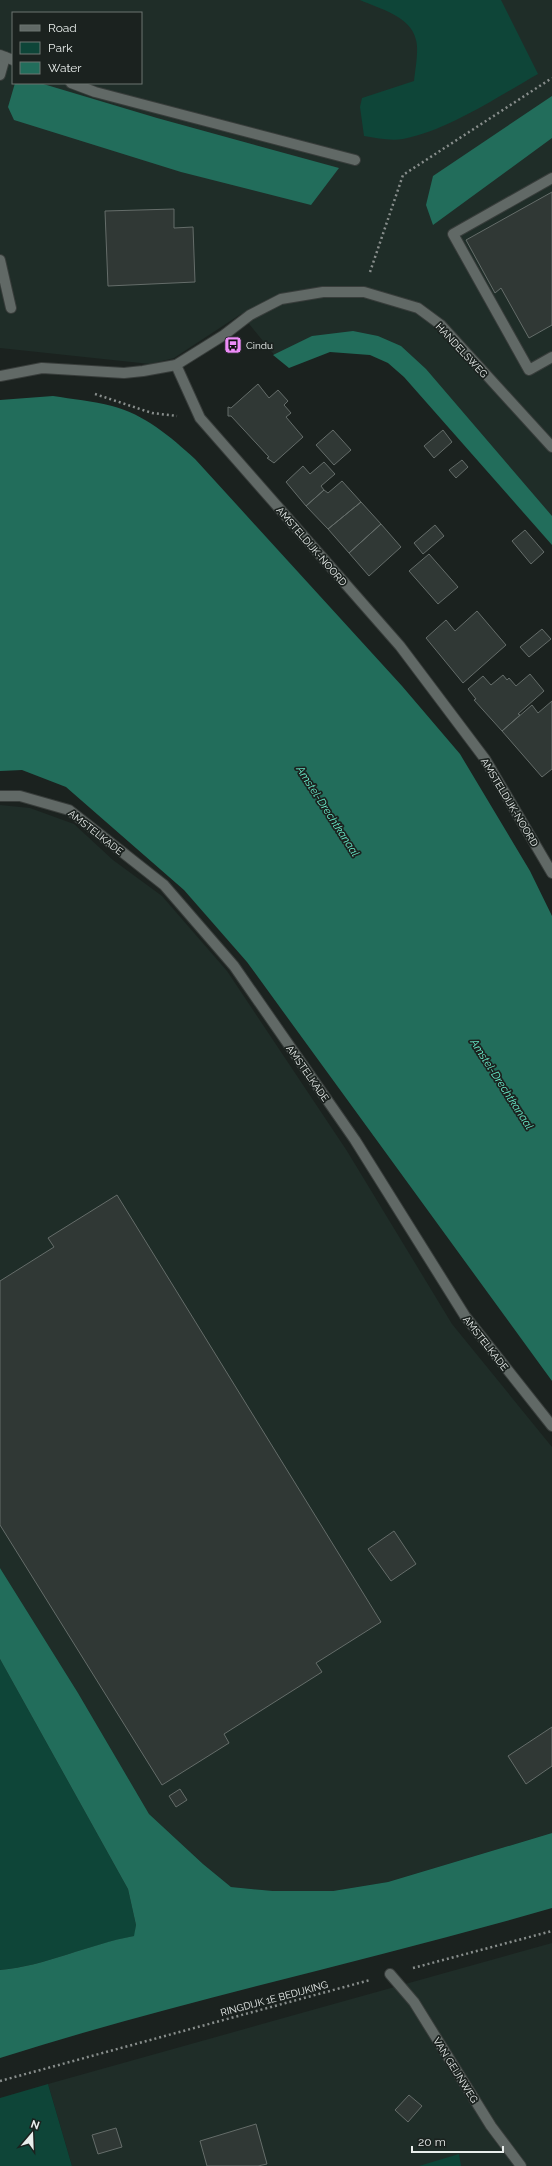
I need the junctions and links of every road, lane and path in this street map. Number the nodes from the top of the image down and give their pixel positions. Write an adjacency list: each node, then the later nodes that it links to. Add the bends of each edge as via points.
1 (6, 57): 2 (street)
2 (0, 75)
3 (552, 78): 8 (path, via 403,175)
4 (74, 84): 5 (street, via 95,92)
5 (355, 160)
6 (552, 178): 10 (street, via 453,234 529,370)
7 (0, 260): 9 (street)
8 (364, 292): 11 (street, HANDELSWEG, via 323,292 281,299 250,315); 15 (street, HANDELSWEG, via 418,308 441,325)
9 (11, 308)
10 (552, 357)
11 (176, 365): 12 (street, via 124,373 42,368); 14 (street, AMSTELDIJK-NOORD)
12 (0, 376)
13 (92, 393): 14 (path, via 152,412)
14 (200, 418): 17 (street, AMSTELDIJK-NOORD, via 400,646 485,759)
15 (552, 447)
16 (0, 796): 18 (street, AMSTELKADE, via 20,796 69,810 164,885 234,966 355,1140 465,1316)
17 (552, 873)
18 (552, 1426)
19 (552, 1931): 20 (path, RINGDIJK 1E BEDIJKING)
20 (390, 1974): 21 (path, RINGDIJK 1E BEDIJKING); 22 (street, VAN GEIJNWEG, via 414,2002 491,2126)
21 (0, 2081)
22 (521, 2166)

